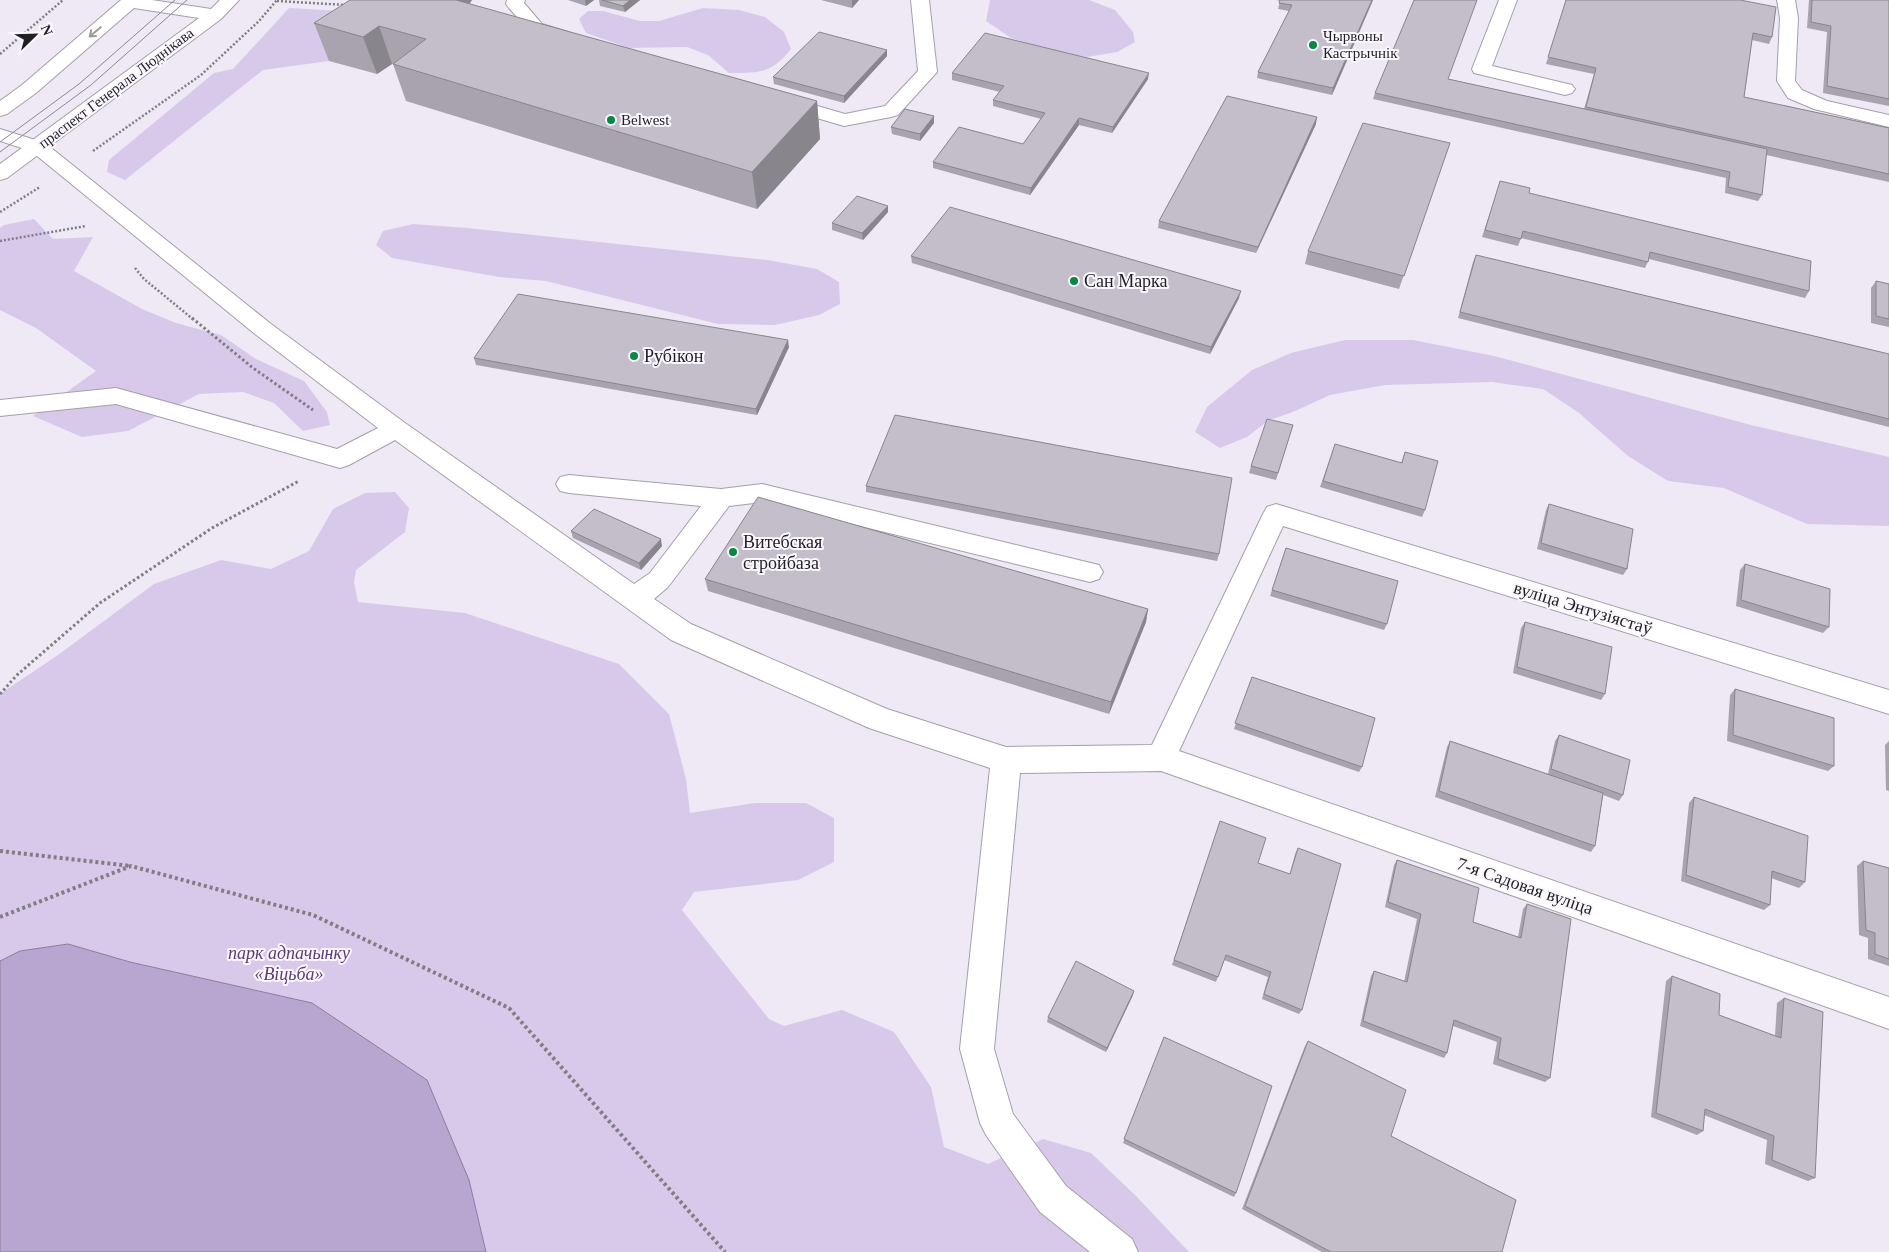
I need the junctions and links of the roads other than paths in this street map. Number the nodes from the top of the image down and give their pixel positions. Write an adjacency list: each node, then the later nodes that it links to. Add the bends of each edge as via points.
1 (230, 0): 7 (street, праспект Генерала Люднікава)
2 (516, 0): 8 (street, via 515,4 536,28)
3 (920, 0): 10 (street, via 928,72 891,110 844,120)
4 (1508, 0): 9 (street, via 1481,69)
5 (1786, 0): 12 (street, via 1789,18 1786,81 1795,94 1821,105)
6 (131, 1): 7 (street); 11 (street, one-way to 11)
7 (215, 15): 14 (street, праспект Генерала Люднікава)
8 (582, 42)
9 (1565, 89)
10 (769, 97)
11 (0, 110)
12 (1889, 121)
13 (0, 134): 14 (street)
14 (38, 146): 15 (street, праспект Генерала Люднікава); 17 (street, via 263,329)
15 (0, 174)
16 (0, 408): 17 (street, via 116,396 340,459)
17 (396, 429): 21 (street)
18 (569, 484): 19 (street)
19 (721, 498): 20 (street, via 762,493); 21 (street, via 659,580)
20 (1090, 572)
21 (635, 599): 24 (street, via 682,632 879,719)
22 (1889, 702): 23 (street, вуліца Энтузіястаў, via 1276,514)
23 (1161, 758): 24 (street); 25 (street, 7-я Садовая вуліца)
24 (1006, 760): 26 (street, via 978,1049 998,1123 1053,1199)
25 (1889, 1013)
26 (1119, 1252)

